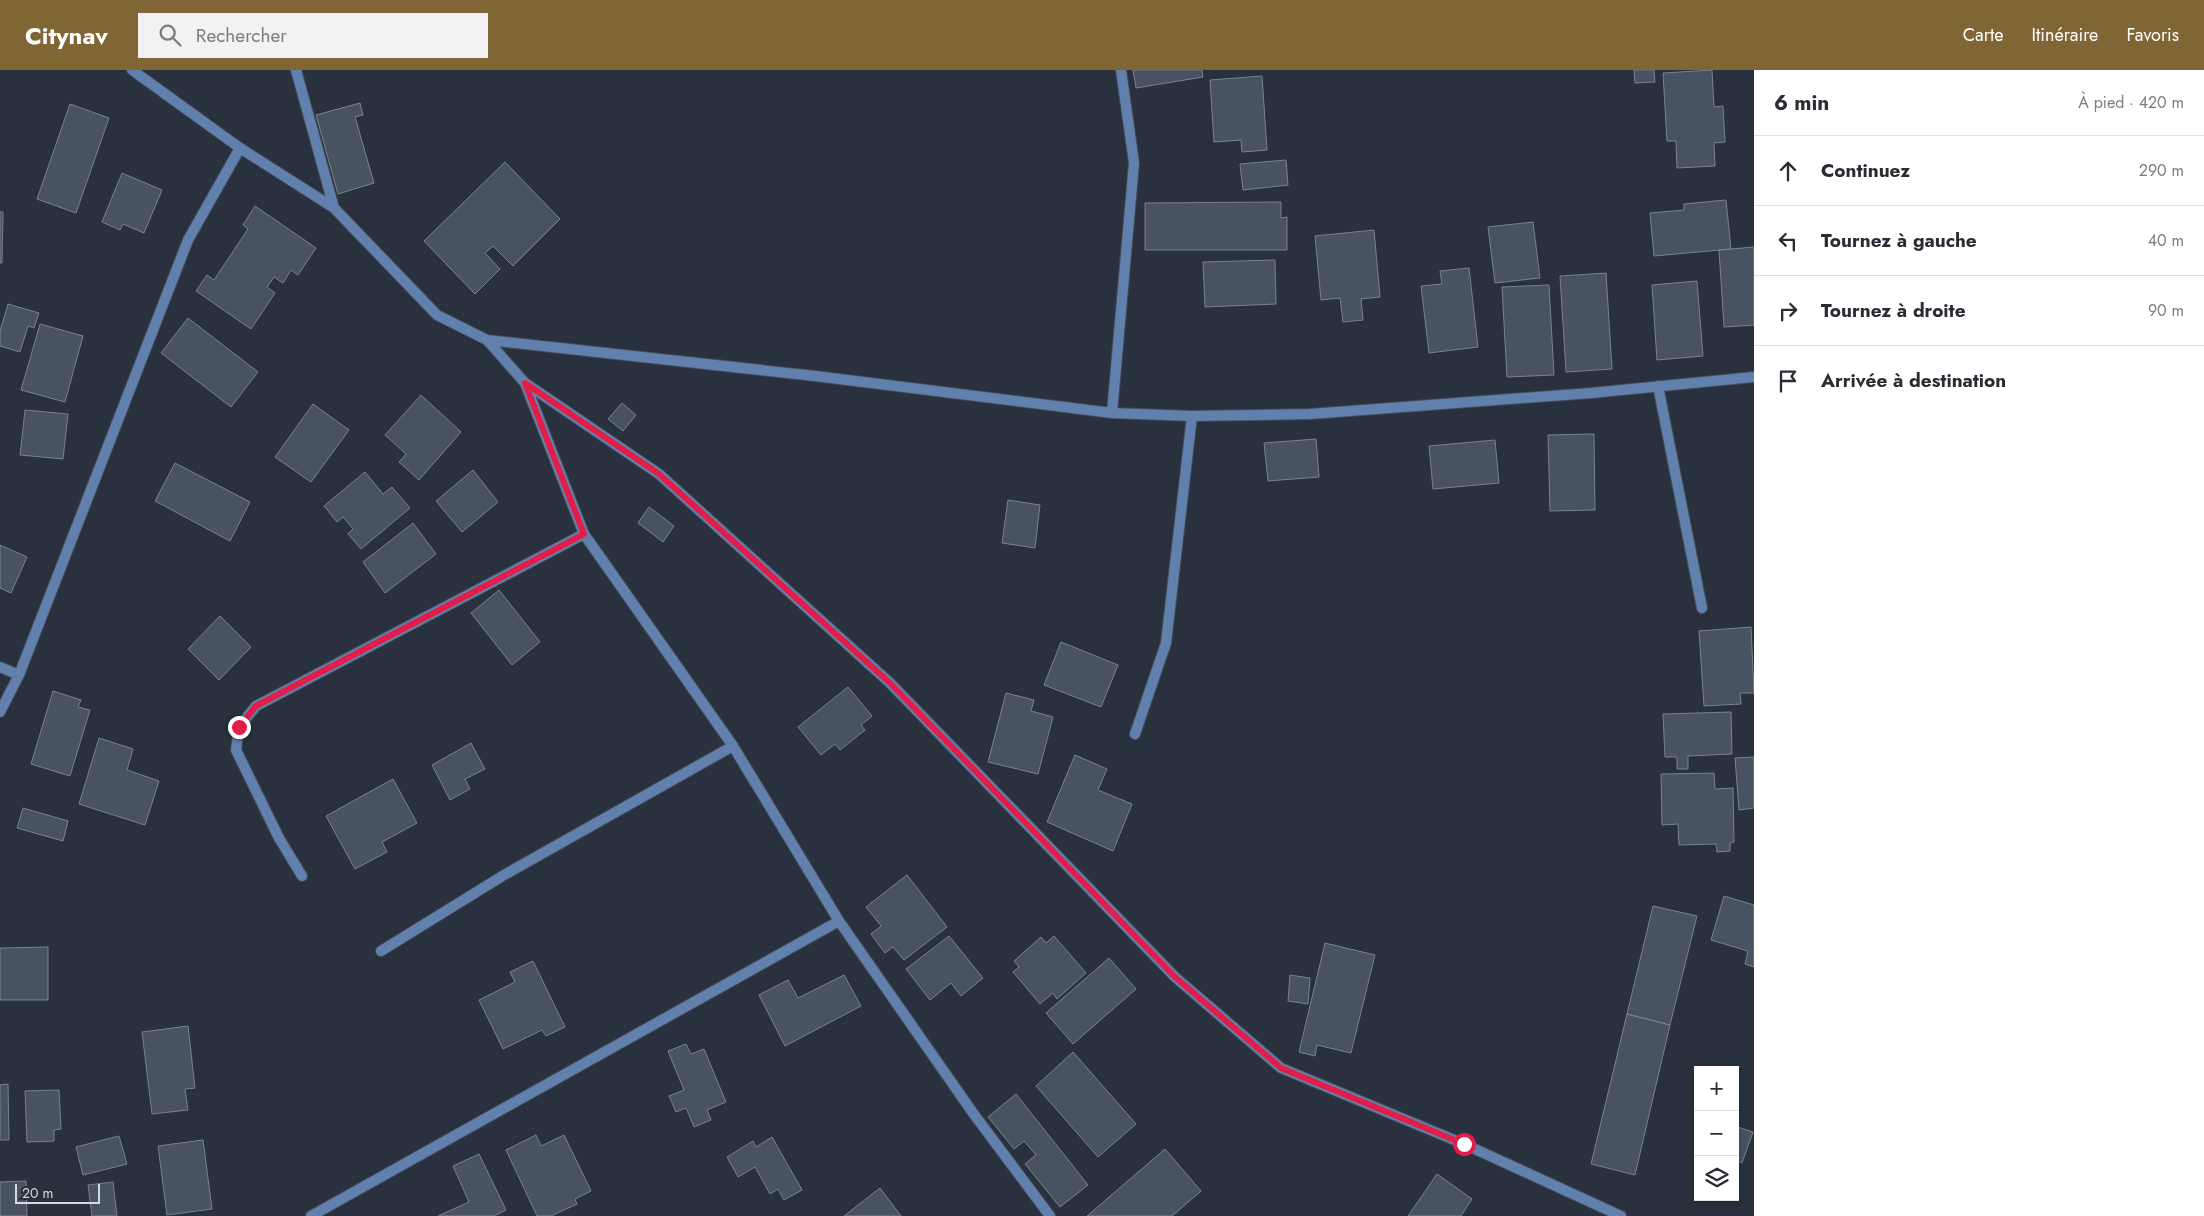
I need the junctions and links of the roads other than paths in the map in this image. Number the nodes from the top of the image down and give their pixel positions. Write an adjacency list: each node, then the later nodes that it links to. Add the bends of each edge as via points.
1 (132, 70): 4 (street)
2 (296, 70): 5 (street)
3 (1121, 70): 10 (street, via 1134,164)
4 (240, 148): 5 (street); 15 (street, via 188,240)
5 (334, 208): 6 (street, via 437,315)
6 (487, 340): 8 (street); 10 (street)
7 (1754, 376): 9 (street)
8 (525, 383): 12 (street); 24 (street, via 659,474 890,683 1175,977 1281,1068 1464,1144)
9 (1658, 386): 11 (street, via 1310,414); 13 (street)
10 (1112, 413): 11 (street)
11 (1192, 416): 17 (street, via 1166,643)
12 (584, 534): 18 (street); 19 (street, via 256,706 239,727 236,750 279,838)
13 (1702, 608)
14 (0, 667): 15 (street)
15 (19, 675): 16 (street)
16 (0, 712)
17 (1135, 734)
18 (733, 746): 20 (street); 21 (street, via 504,874)
19 (302, 876)
20 (839, 921): 22 (street); 23 (street)
21 (381, 951)
22 (311, 1216)
23 (1050, 1216)
24 (1621, 1216)

